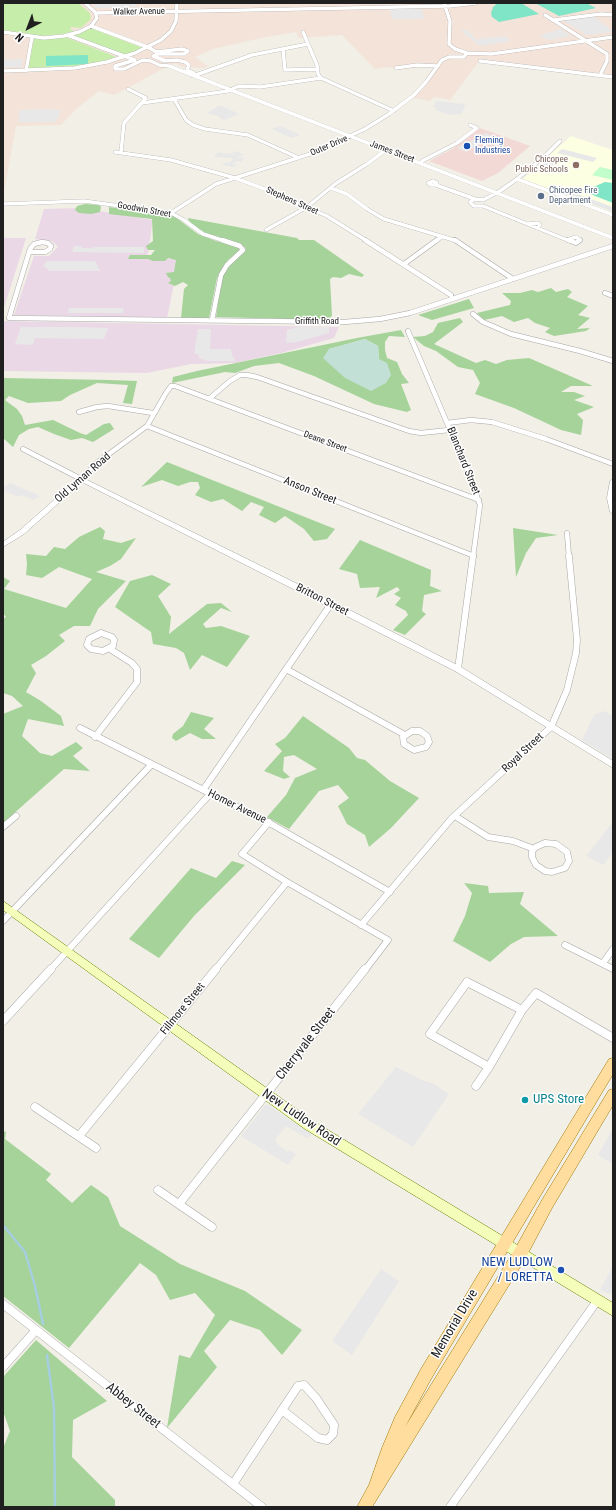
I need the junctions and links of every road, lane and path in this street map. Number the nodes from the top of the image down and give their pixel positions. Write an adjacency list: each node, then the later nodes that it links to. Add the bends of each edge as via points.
1 (85, 3): 7 (street)
2 (178, 3): 6 (street)
3 (476, 3): 4 (street, Walker Avenue)
4 (463, 4): 5 (street, Walker Avenue)
5 (445, 5): 6 (street, Walker Avenue); 21 (street, via 450,21 449,44)
6 (178, 12): 7 (street, Walker Avenue); 19 (street, via 173,29)
7 (96, 13): 11 (street, via 97,20)
8 (545, 15): 10 (street)
9 (613, 15): 10 (street, via 601,14)
10 (554, 20): 17 (street)
11 (91, 26): 14 (street); 19 (street)
12 (3, 32): 15 (street)
13 (303, 32): 18 (street)
14 (67, 35): 15 (street); 22 (street)
15 (32, 37): 30 (street)
16 (613, 37): 17 (street)
17 (588, 41): 21 (street, via 491,54); 32 (street, via 607,54 607,61)
18 (308, 44): 20 (street); 29 (street)
19 (148, 48): 22 (street); 23 (street, via 156,52 182,49 188,51 184,54 158,54)
20 (283, 49): 29 (street, via 285,70); 33 (street, via 241,58)
21 (467, 53): 27 (street, Outer Drive, via 460,58 445,58)
22 (124, 57): 23 (street, via 135,60 115,66 115,69 124,69); 30 (street, via 75,68)
23 (148, 57): 24 (street); 26 (street)
24 (166, 61): 26 (street, James Street); 33 (street, James Street, via 185,62 188,65 187,70)
25 (480, 61): 34 (street)
26 (158, 64): 33 (street, James Street)
27 (438, 66): 28 (street); 40 (street, Outer Drive, via 425,84)
28 (396, 68)
29 (318, 69): 35 (street)
30 (26, 71): 31 (street)
31 (3, 72)
32 (601, 73)
33 (195, 75): 37 (street, James Street)
34 (613, 77)
35 (321, 78): 37 (street); 40 (street)
36 (128, 89): 39 (street, via 145,97)
37 (232, 89): 38 (street); 42 (street, James Street)
38 (174, 99): 39 (street); 47 (street, via 186,120 193,125 248,135)
39 (142, 103): 46 (street, via 124,123)
40 (394, 111): 42 (street, Outer Drive)
41 (470, 125): 48 (street, via 477,128 457,143)
42 (352, 135): 44 (street, James Street); 47 (street, Outer Drive)
43 (560, 141): 50 (street)
44 (387, 149): 48 (street, James Street); 52 (street); 53 (street, James Street)
45 (114, 152): 46 (street, Stephens Street)
46 (122, 152): 49 (street, Stephens Street, via 171,160)
47 (299, 158): 49 (street, Outer Drive)
48 (422, 161): 53 (street, James Street)
49 (235, 178): 58 (street, Stephens Street); 59 (street, Outer Drive, via 210,188)
50 (517, 179): 53 (street); 60 (street)
51 (436, 185): 54 (street)
52 (331, 188): 58 (street); 63 (street, via 347,194 384,219)
53 (498, 192): 55 (street); 62 (street, James Street); 64 (street, James Street)
54 (475, 199): 55 (street); 57 (street, via 470,203)
55 (483, 200): 57 (street, via 485,204)
56 (3, 204): 59 (street, Goodwin Street, via 84,201)
57 (482, 206): 65 (street, via 528,224 538,223 540,225 537,228)
58 (307, 207): 61 (street); 68 (street, Stephens Street, via 340,224)
59 (171, 213): 74 (street, Goodwin Street, via 203,234 243,249 222,273)
60 (613, 215)
61 (266, 230)
62 (613, 234)
63 (442, 236): 68 (street); 69 (street, via 462,244)
64 (613, 238)
65 (567, 240)
66 (613, 246): 69 (street, Griffith Road)
67 (30, 252): 67 (street, via 36,244 45,242 51,245 45,252); 74 (street, Griffith Road, via 9,318)
68 (404, 264): 71 (street, Stephens Street)
69 (513, 279): 74 (street, Griffith Road, via 415,312 380,319 334,322)
70 (605, 294): 72 (street)
71 (451, 295)
72 (613, 296)
73 (473, 314): 76 (street, via 483,322 511,334)
74 (212, 320)
75 (408, 331): 81 (street, Blanchard Street)
76 (613, 361)
77 (171, 386): 78 (street, Deane Street); 80 (street, Old Lyman Road)
78 (210, 398): 83 (street, via 230,381 240,375 247,375 409,431 421,433); 88 (street, Deane Street)
79 (79, 412): 80 (street, via 108,406)
80 (153, 413): 82 (street, Old Lyman Road)
81 (447, 423): 83 (street, Blanchard Street); 85 (street, via 470,420 492,422)
82 (147, 426): 86 (street, Old Lyman Road, via 98,462); 92 (street, Anson Street)
83 (449, 430): 88 (street, Blanchard Street)
84 (23, 449): 86 (street, Britton Street)
85 (613, 464)
86 (81, 479): 91 (street, Old Lyman Road, via 22,532); 93 (street, Britton Street)
87 (613, 481): 89 (street, via 610,498)
88 (479, 500): 92 (street, Blanchard Street, via 480,512)
89 (613, 512)
90 (567, 533): 97 (street, Royal Street, via 576,653 567,690)
91 (3, 545)
92 (474, 556): 96 (street, Blanchard Street)
93 (331, 604): 95 (street); 96 (street, Britton Street)
94 (110, 648): 94 (street, via 94,651 88,642 96,634 109,635 114,643); 100 (street, via 137,669 137,682)
95 (286, 669): 99 (street); 103 (street)
96 (458, 669): 97 (street, Britton Street)
97 (551, 727): 102 (street, Britton Street); 106 (street, Royal Street)
98 (80, 728): 100 (street, Homer Avenue)
99 (405, 735)
100 (94, 737): 101 (street, Homer Avenue)
101 (150, 765): 103 (street, Homer Avenue); 113 (street)
102 (613, 765)
103 (203, 790): 104 (street, Homer Avenue)
104 (210, 794): 107 (street, Homer Avenue); 118 (street)
105 (16, 816): 108 (street)
106 (455, 816): 109 (street, via 488,837 513,841); 111 (street, Royal Street)
107 (269, 822): 110 (street, via 242,854); 111 (street, Homer Avenue)
108 (3, 827)
109 (534, 849): 109 (street, via 532,860 541,870 556,872 563,870 569,863 567,852 559,845 545,843)
110 (287, 882): 115 (street); 123 (street, Fillmore Street)
111 (390, 892): 115 (street, Royal Street)
112 (3, 905): 113 (main road, New Ludlow Road)
113 (12, 911): 114 (street); 118 (main road, New Ludlow Road)
114 (3, 921)
115 (361, 925): 128 (street, Cherryvale Street, via 388,940)
116 (565, 945): 119 (street)
117 (613, 949): 119 (street)
118 (66, 951): 122 (street); 123 (main road, New Ludlow Road)
119 (602, 962): 120 (street)
120 (613, 968)
121 (522, 1010): 124 (street, via 536,993); 126 (street); 126 (street, via 467,982 430,1034)
122 (3, 1021)
123 (170, 1025): 128 (main road, New Ludlow Road); 131 (street, Fillmore Street)
124 (613, 1038)
125 (613, 1064): 136 (main road, Memorial Drive)
126 (489, 1067): 127 (street)
127 (476, 1086)
128 (266, 1094): 134 (street, Cherryvale Street); 136 (main road, New Ludlow Road, via 331,1139)
129 (613, 1094): 137 (main road, Memorial Drive)
130 (35, 1107): 131 (street)
131 (79, 1136): 132 (street)
132 (96, 1148)
133 (158, 1190): 134 (street)
134 (179, 1204): 135 (street)
135 (212, 1227)
136 (504, 1244): 137 (main road, New Ludlow Road); 145 (main road, Memorial Drive, via 439,1349 413,1397 389,1448)
137 (520, 1254): 138 (main road, New Ludlow Road); 145 (main road, Memorial Drive)
138 (597, 1301): 140 (main road, New Ludlow Road); 148 (street)
139 (3, 1304): 141 (street, Abbey Street)
140 (613, 1310)
141 (36, 1330): 142 (street); 144 (street, Abbey Street)
142 (3, 1367)
143 (282, 1410): 143 (street, via 318,1438 327,1440 333,1434 334,1425 304,1385 298,1386); 144 (street)
144 (232, 1484): 146 (street, Abbey Street)
145 (375, 1489): 147 (main road, Memorial Drive)
146 (262, 1507)
147 (364, 1507)
148 (450, 1507)

